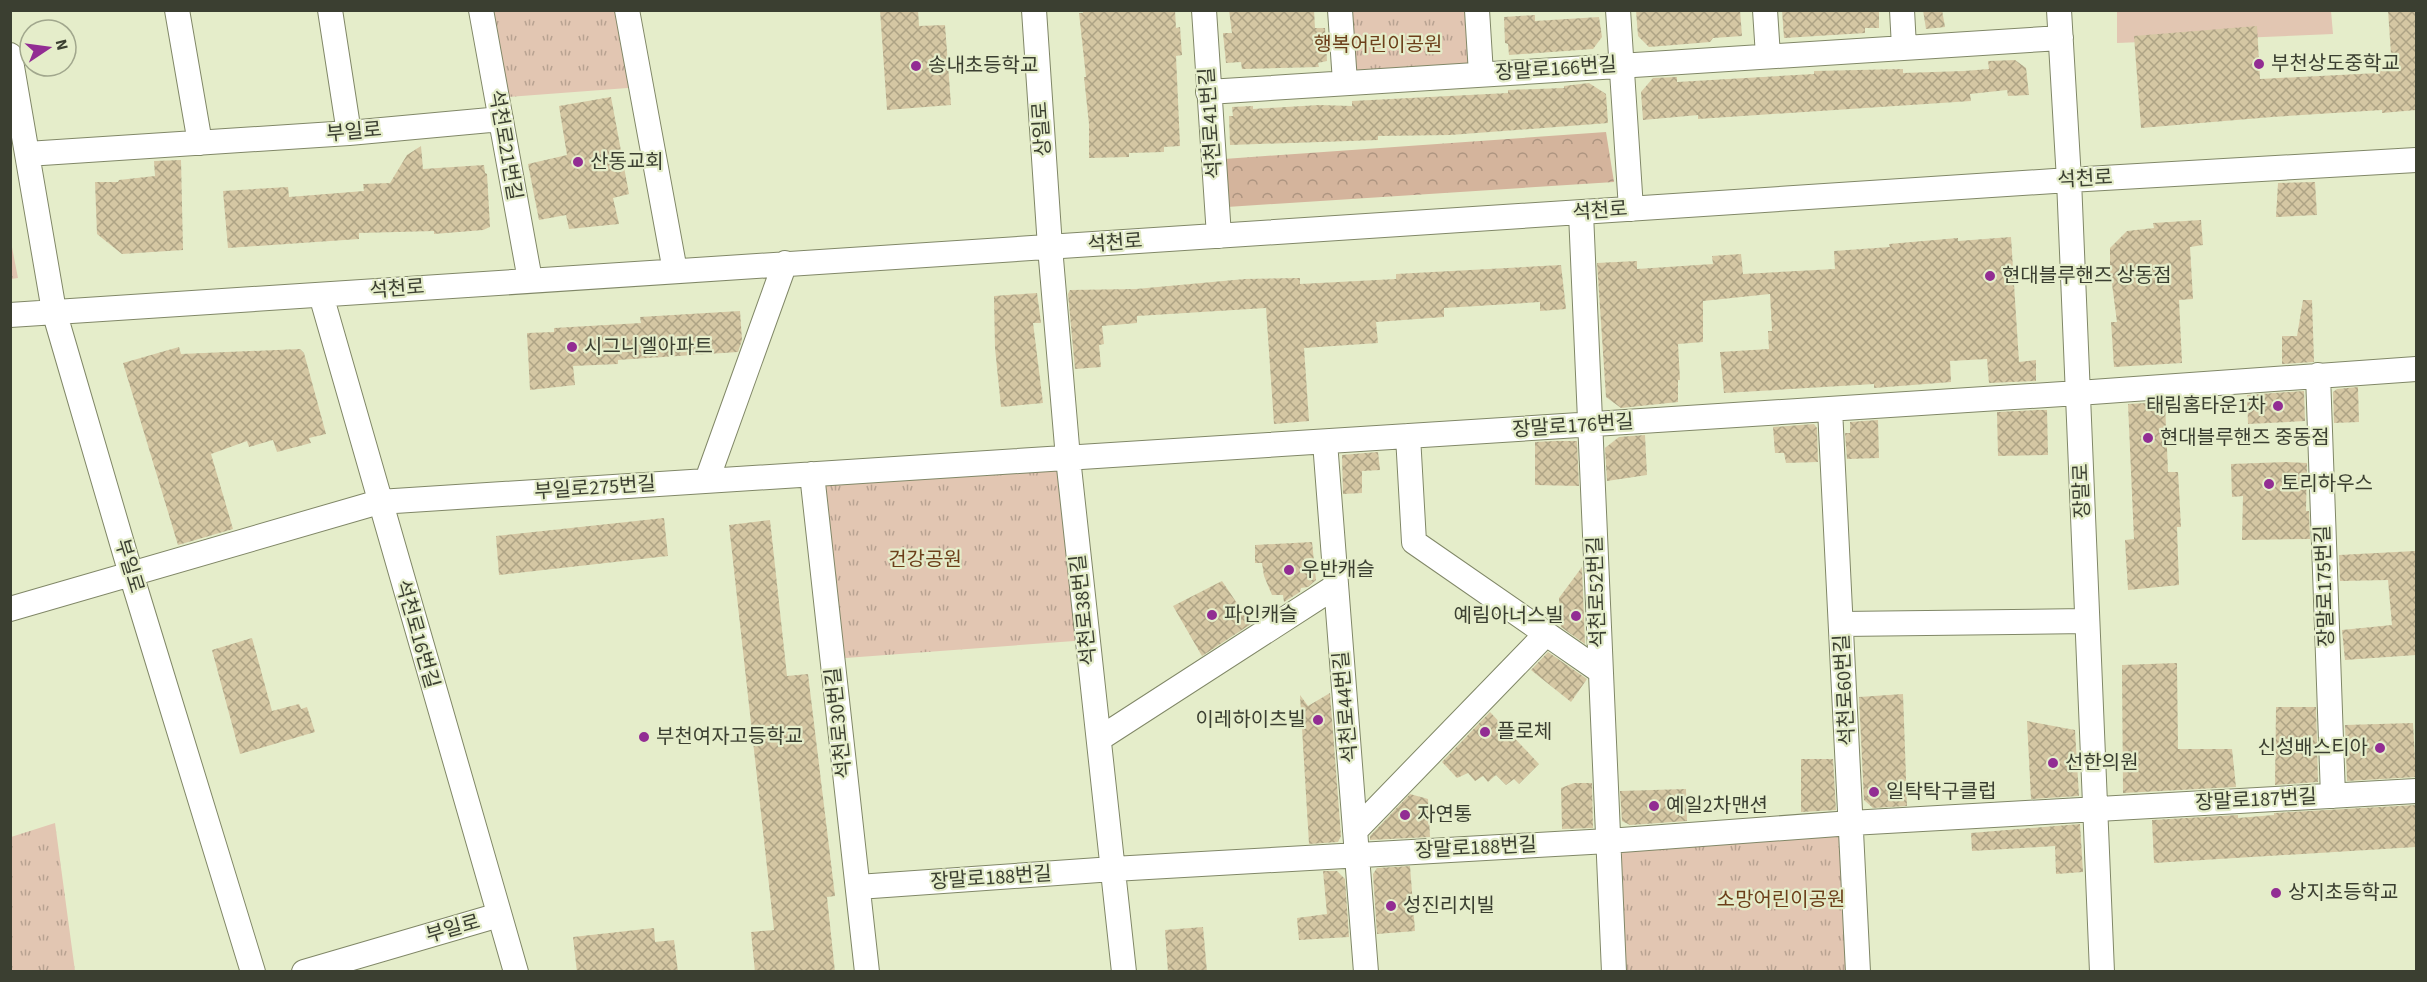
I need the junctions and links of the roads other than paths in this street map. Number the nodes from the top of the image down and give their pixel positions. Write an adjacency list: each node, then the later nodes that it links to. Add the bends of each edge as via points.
1 (177, 10): 23 (street)
2 (330, 10): 22 (street)
3 (481, 10): 21 (street, 석천로21번길)
4 (627, 10): 32 (street)
5 (1034, 10): 30 (street, 상일로)
6 (1204, 10): 20 (street, 석천로41번길)
7 (1340, 10): 19 (street)
8 (1477, 10): 18 (street)
9 (1618, 10): 17 (street)
10 (1765, 10): 16 (street)
11 (1902, 10): 14 (street)
12 (2059, 10): 13 (street, 장말로)
13 (2061, 38): 14 (street, 장말로166번길); 26 (street, 장말로)
14 (1904, 47): 16 (street, 장말로166번길)
15 (10, 55): 24 (street, 부일로)
16 (1768, 56): 17 (street, 장말로166번길)
17 (1622, 65): 18 (street, 장말로166번길); 27 (street)
18 (1481, 74): 19 (street, 장말로166번길)
19 (1345, 82): 20 (street, 장말로166번길)
20 (1208, 92): 29 (street, 석천로41번길)
21 (501, 119): 22 (street, 부일로); 33 (street, 석천로21번길)
22 (349, 133): 23 (street, 부일로)
23 (200, 143): 24 (street, 부일로)
24 (27, 154): 35 (street, 부일로)
25 (2416, 160): 26 (street, 석천로)
26 (2069, 180): 27 (street, 석천로); 39 (street, 장말로)
27 (1631, 210): 28 (street, 석천로)
28 (1581, 213): 29 (street, 석천로); 41 (street, 석천로52번길)
29 (1219, 236): 30 (street, 석천로)
30 (1050, 247): 31 (street, 석천로); 44 (street, 석천로38번길)
31 (784, 263): 32 (street, 석천로); 46 (street)
32 (675, 271): 33 (street, 석천로)
33 (530, 280): 34 (street, 석천로)
34 (321, 295): 35 (street, 석천로); 47 (street, 석천로16번길)
35 (54, 311): 36 (street, 석천로); 48 (street, 부일로)
36 (10, 315)
37 (2416, 369): 38 (street)
38 (2318, 375): 39 (street); 57 (street, 장말로175번길)
39 (2078, 393): 40 (street, 장말로176번길); 51 (street, 장말로)
40 (1830, 409): 41 (street, 장말로176번길); 52 (street, 석천로60번길)
41 (1590, 425): 42 (street, 장말로176번길); 54 (street, 석천로52번길)
42 (1408, 436): 43 (street, 장말로176번길); 53 (street, via 1414,542)
43 (1325, 442): 44 (street, 장말로176번길); 49 (street, 석천로44번길)
44 (1068, 458): 45 (street, 부일로275번길); 55 (street, 석천로38번길)
45 (812, 474): 46 (street, 부일로275번길); 64 (street, 석천로30번길)
46 (707, 480): 47 (street, 부일로275번길)
47 (379, 502): 48 (street, 부일로275번길); 65 (street, 석천로16번길)
48 (131, 574): 50 (street, 부일로275번길); 66 (street, 부일로)
49 (1336, 586): 55 (street); 60 (street, 석천로44번길)
50 (10, 609)
51 (2087, 621): 52 (street); 58 (street, 장말로)
52 (1841, 624): 59 (street, 석천로60번길)
53 (1546, 633): 54 (street); 60 (street)
54 (1600, 671): 61 (street, 석천로52번길)
55 (1099, 739): 63 (street, 석천로38번길)
56 (2416, 791): 57 (street, 장말로187번길)
57 (2333, 796): 58 (street, 장말로187번길)
58 (2095, 809): 59 (street, 장말로188번길); 74 (street, 장말로)
59 (1851, 823): 61 (street, 장말로188번길); 73 (street, 석천로60번길)
60 (1355, 831): 62 (street, 석천로44번길)
61 (1608, 841): 62 (street, 장말로188번길); 72 (street, 석천로52번길)
62 (1357, 855): 63 (street, 장말로188번길); 71 (street, 석천로44번길)
63 (1113, 869): 64 (street, 장말로188번길); 70 (street, 석천로38번길)
64 (858, 886): 69 (street, 석천로30번길)
65 (499, 915): 67 (street, 부일로); 68 (street, 석천로16번길)
66 (253, 972)
67 (304, 972)
68 (516, 972)
69 (867, 972)
70 (1124, 972)
71 (1366, 972)
72 (1614, 972)
73 (1858, 972)
74 (2102, 972)

